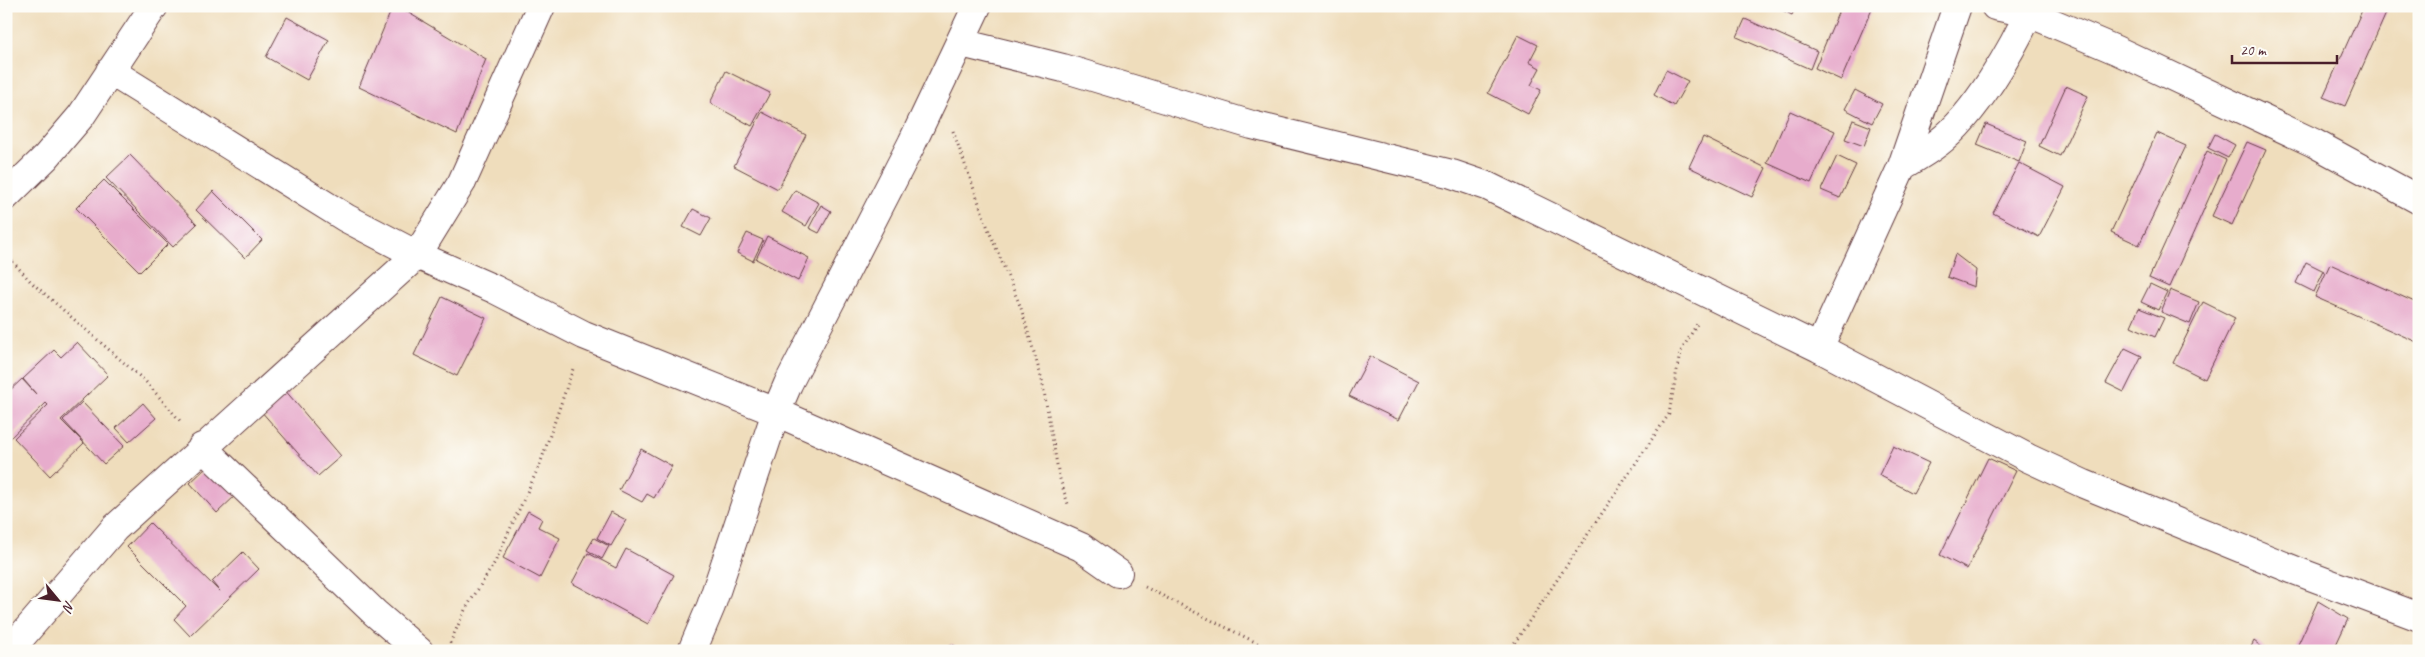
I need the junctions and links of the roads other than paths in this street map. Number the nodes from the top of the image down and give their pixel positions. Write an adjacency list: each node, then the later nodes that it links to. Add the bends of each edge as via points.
1 (154, 6): 8 (street)
2 (541, 6): 12 (street, via 462,182)
3 (976, 6): 7 (street)
4 (1957, 6): 9 (street)
5 (1995, 6): 6 (street)
6 (2030, 10): 9 (street, via 1999,66 1961,122 1938,143); 11 (street, via 2314,143)
7 (961, 43): 13 (street, via 1063,68 1252,125 1452,174 1487,186); 14 (street)
8 (110, 71): 10 (street, via 81,116 46,157); 12 (street, via 346,218)
9 (1902, 166): 13 (street)
10 (6, 196)
11 (2419, 200)
12 (416, 255): 14 (street, via 494,289 584,335); 15 (street)
13 (1819, 348): 17 (street, via 2084,484)
14 (776, 412): 16 (street, via 1081,547); 20 (street, via 711,606)
15 (202, 448): 18 (street, via 115,528); 19 (street)
16 (1118, 573)
17 (2419, 617)
18 (10, 651)
19 (419, 651)
20 (692, 651)

